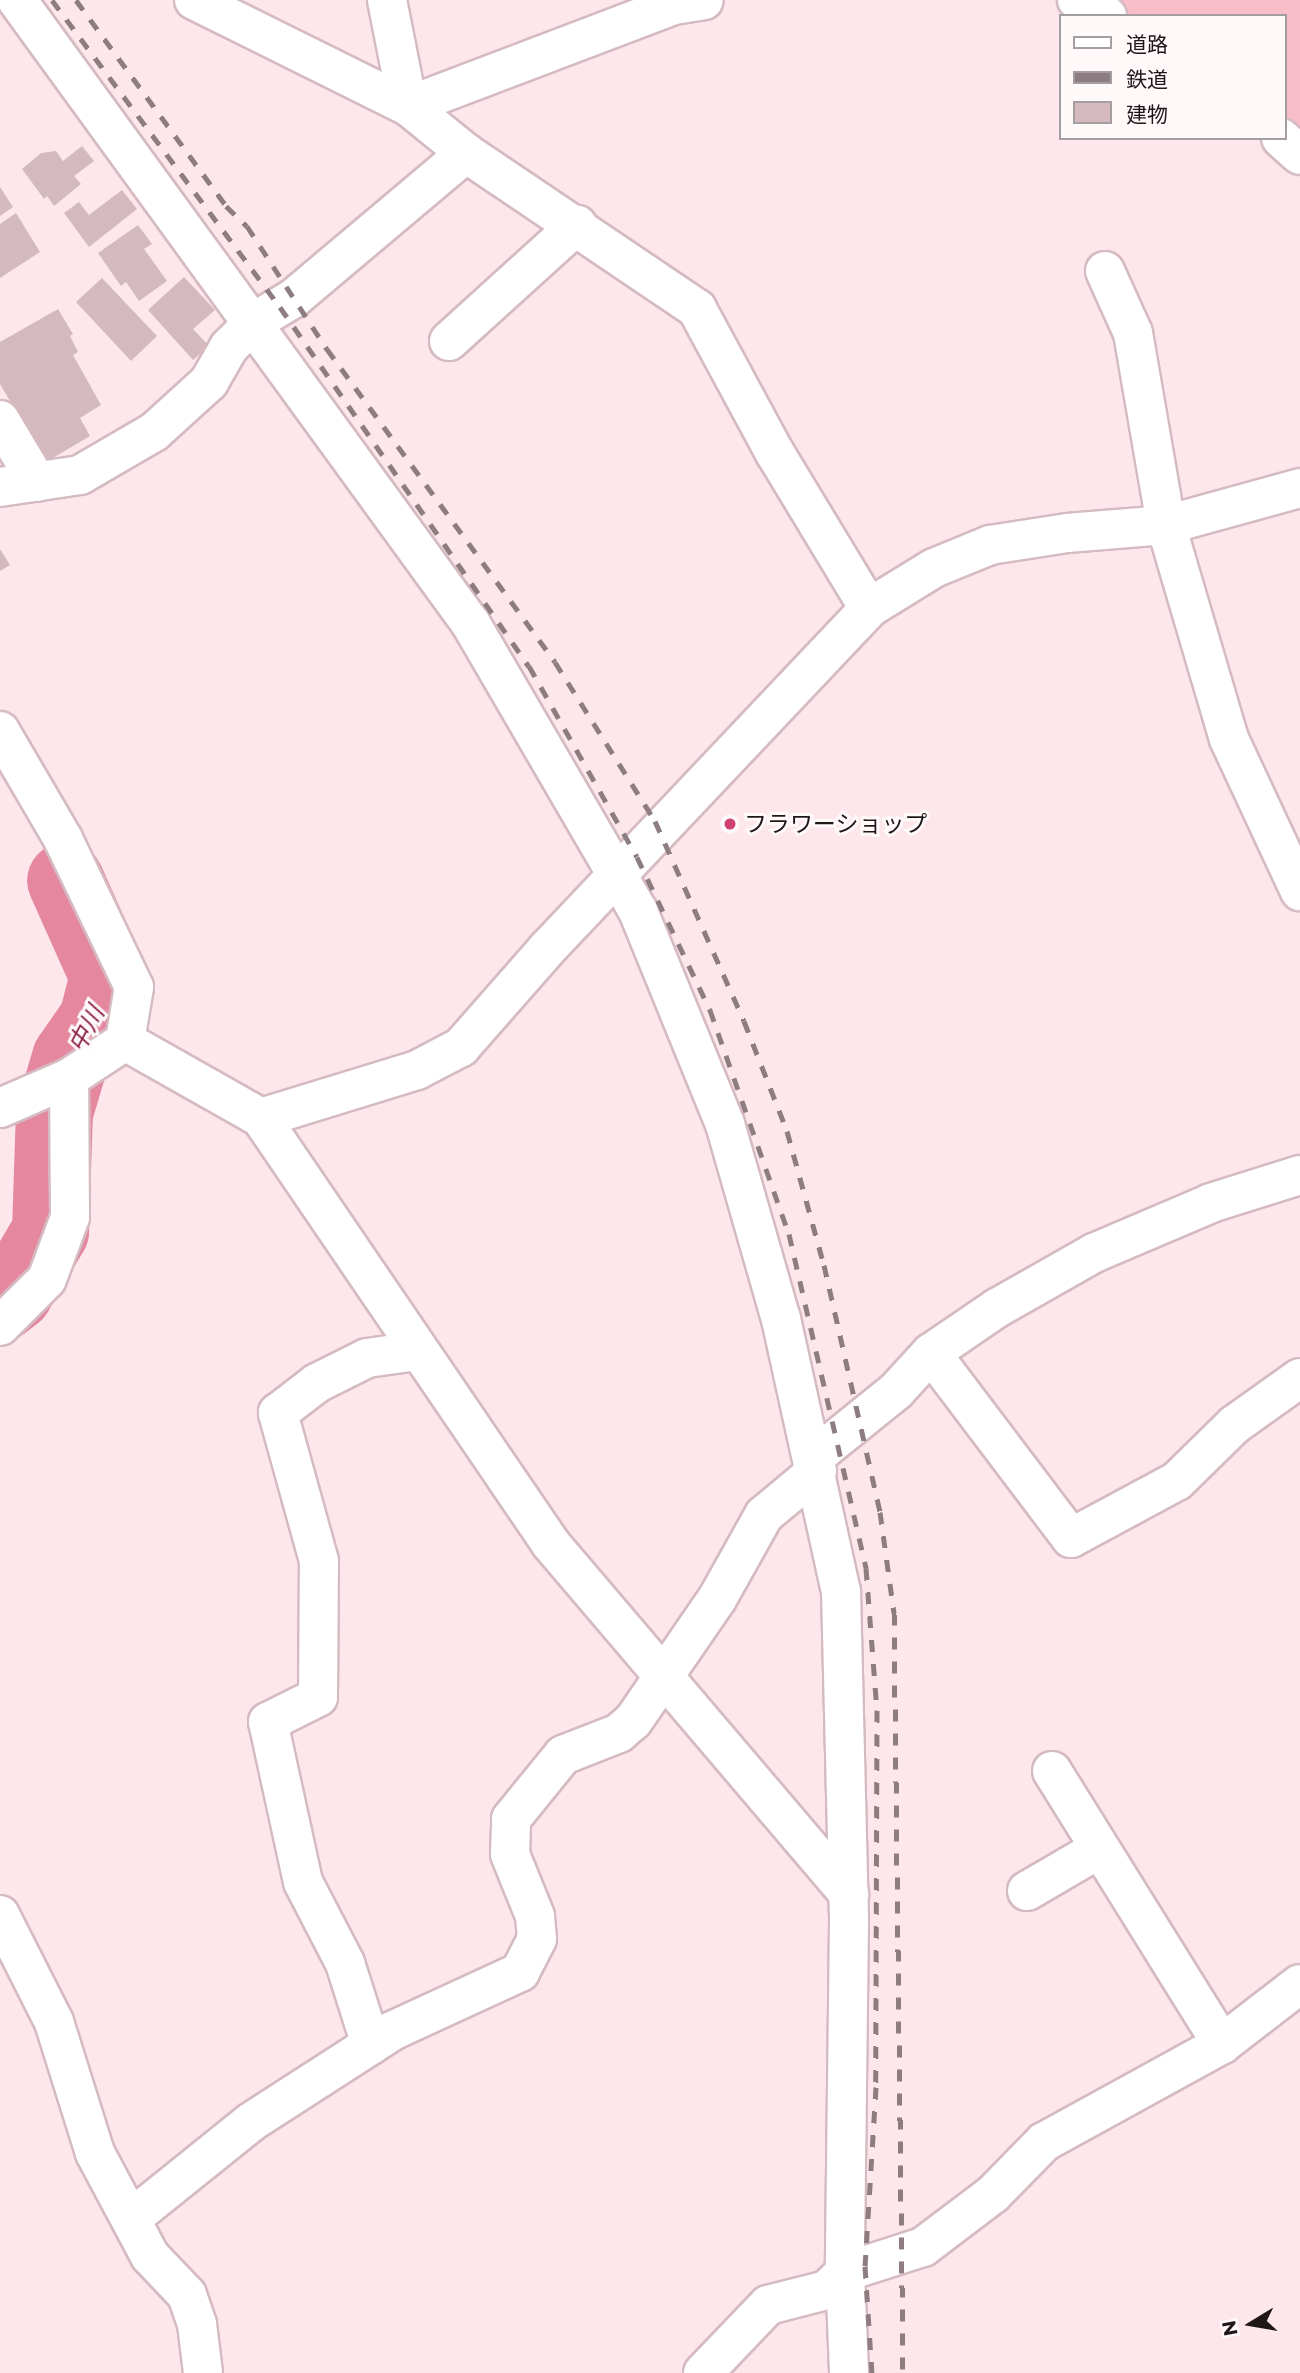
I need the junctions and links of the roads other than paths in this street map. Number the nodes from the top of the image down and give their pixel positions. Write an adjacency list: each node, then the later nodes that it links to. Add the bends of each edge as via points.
1 (17, 0): 13 (street)
2 (194, 0): 7 (street)
3 (387, 0): 7 (street)
4 (1077, 0): 6 (street)
5 (683, 2): 7 (street)
6 (1103, 14)
7 (408, 106): 9 (street)
8 (1283, 140): 10 (street)
9 (467, 153): 11 (street); 13 (street, via 294,299)
10 (1300, 155)
11 (577, 225): 14 (street); 20 (street, via 698,309 775,453)
12 (1105, 271): 19 (street, via 1133,333)
13 (254, 322): 16 (street, via 229,347 209,382 154,432 80,475); 22 (street, via 471,624)
14 (449, 341)
15 (0, 420): 16 (street)
16 (37, 482): 17 (street)
17 (0, 487)
18 (1300, 488): 19 (street)
19 (1166, 525): 20 (street, via 990,545 934,568); 23 (street, via 1230,739)
20 (869, 608): 22 (street)
21 (0, 731): 24 (street, via 63,839 134,987)
22 (618, 878): 27 (street, via 547,949 461,1047 417,1070); 33 (street, via 638,911 725,1124)
23 (1300, 891)
24 (125, 1041): 25 (street); 27 (street)
25 (69, 1077): 26 (street); 29 (street, via 70,1217 47,1279)
26 (0, 1108)
27 (261, 1118): 30 (street)
28 (1300, 1175): 31 (street, via 1211,1203 1094,1253)
29 (0, 1326)
30 (416, 1351): 34 (street, via 551,1544); 42 (street, via 367,1358 317,1383 278,1413 319,1561 318,1697 268,1722 303,1882 345,1963)
31 (931, 1353): 32 (street, via 1071,1538 1177,1481 1234,1425); 33 (street)
32 (1300, 1378)
33 (815, 1464): 34 (street, via 764,1515 717,1599); 38 (street, via 841,1591)
34 (662, 1676): 38 (street); 42 (street, via 633,1721 619,1733 564,1755 511,1819 510,1854 535,1916 537,1939 520,1972)
35 (1052, 1771): 36 (street)
36 (1099, 1849): 37 (street); 41 (street)
37 (1027, 1891)
38 (849, 1894): 44 (street)
39 (0, 1914): 43 (street, via 54,2022 95,2153)
40 (1300, 1984): 41 (street)
41 (1222, 2044): 44 (street, via 1044,2142 993,2194 923,2247)
42 (371, 2045): 43 (street, via 251,2122)
43 (133, 2217): 45 (street, via 150,2256 187,2295 197,2324)
44 (845, 2272): 46 (street, via 827,2290 768,2305); 47 (street)
45 (203, 2373)
46 (703, 2373)
47 (849, 2373)

